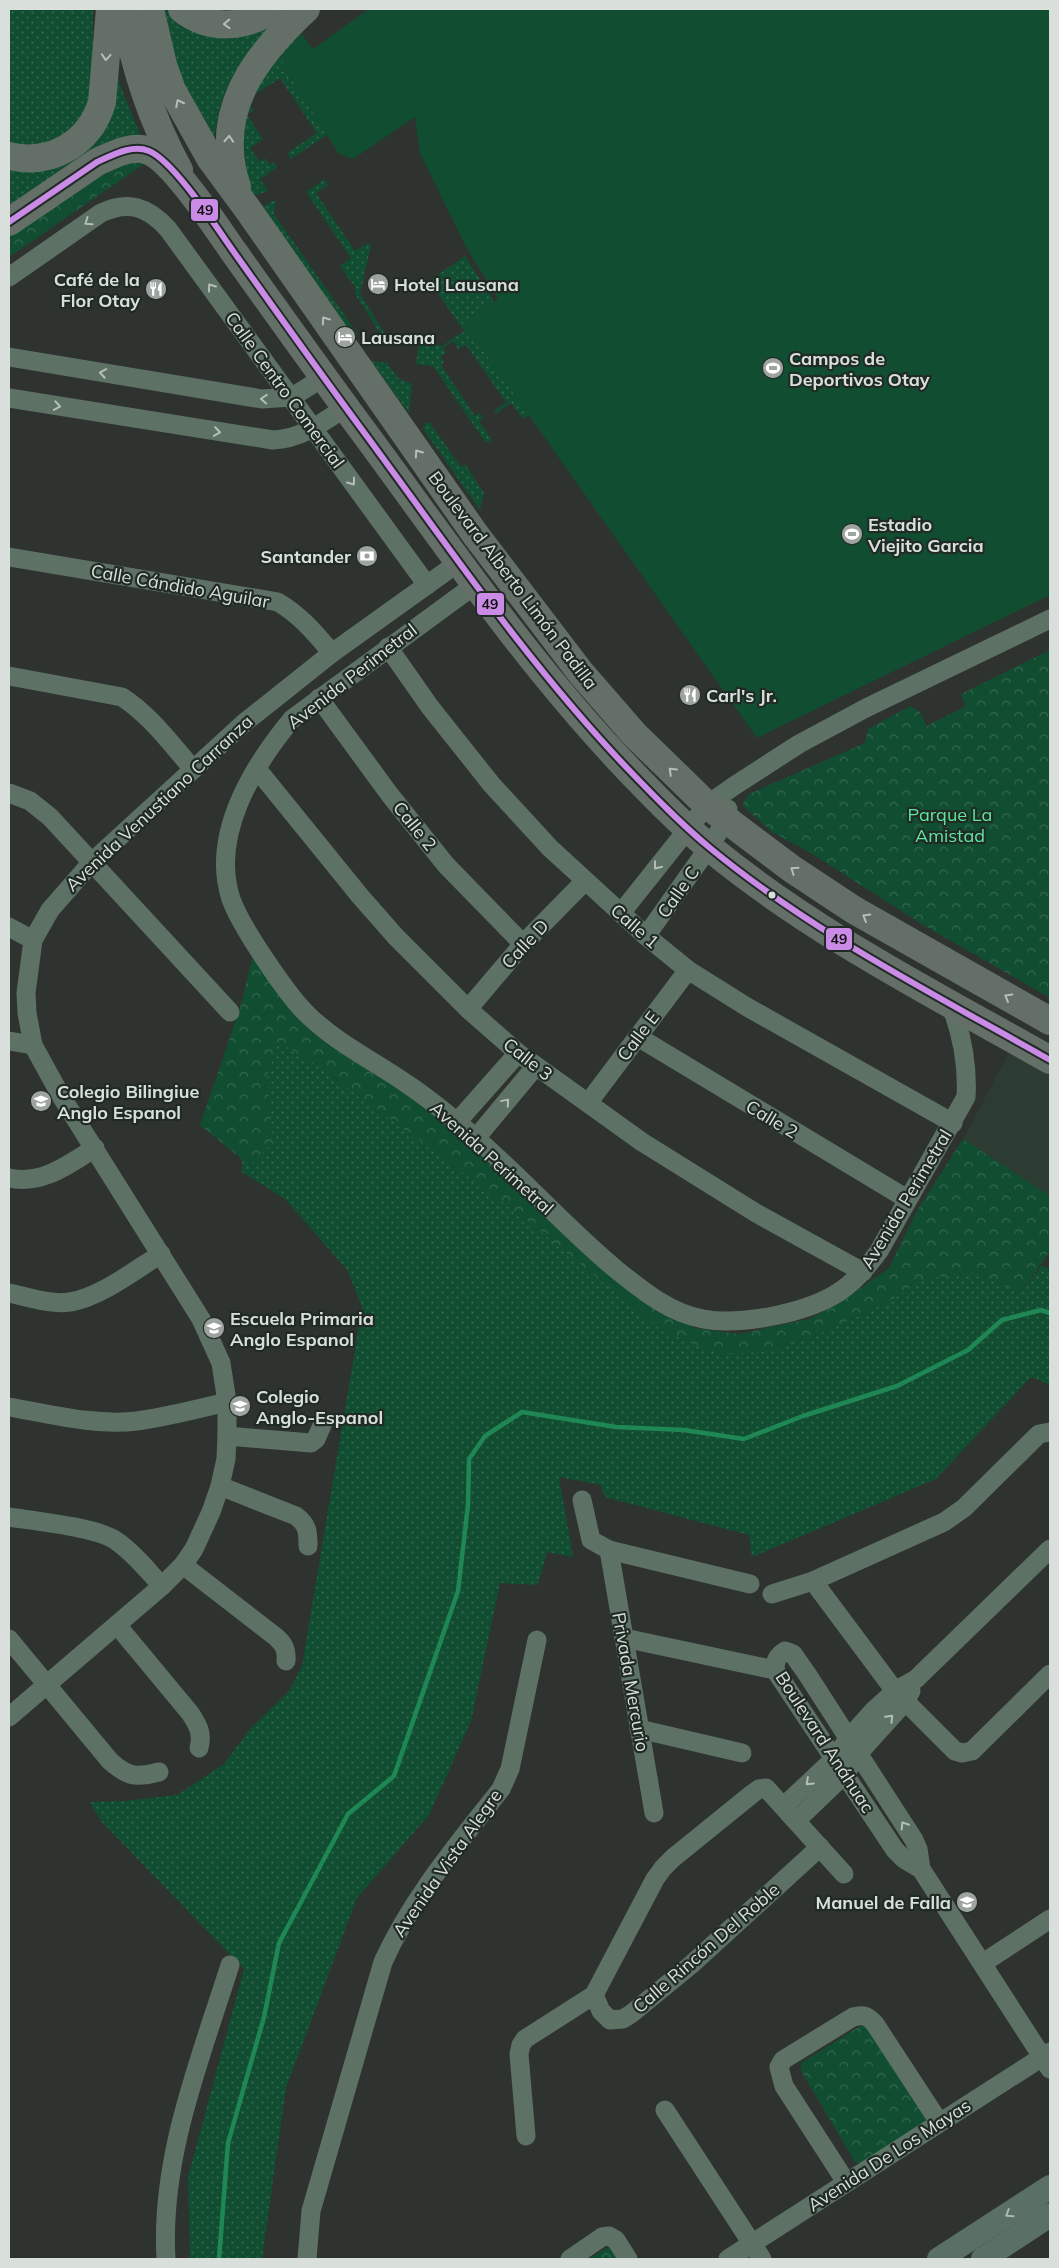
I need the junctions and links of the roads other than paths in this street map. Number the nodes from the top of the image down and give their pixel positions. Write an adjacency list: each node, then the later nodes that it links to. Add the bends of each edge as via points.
1 (110, 9): 7 (highway, one-way to 7, via 102,102 88,132 60,152 23,159)
2 (124, 9): 8 (highway, via 136,66 152,112)
3 (150, 9): 9 (highway, Boulevard Alberto Limón Padilla, one-way to 3, via 210,158 172,90)
4 (182, 9): 5 (highway, one-way to 4, via 253,20 218,24 204,23)
5 (272, 9)
6 (306, 9): 9 (highway, one-way to 6, via 228,149 237,101 261,57 281,32)
7 (9, 156)
8 (191, 191): 10 (highway, via 158,157 146,150 129,150 98,162); 13 (highway, Boulevard Alberto Limón Padilla)
9 (242, 203): 30 (highway, Boulevard Alberto Limón Padilla, one-way to 9, via 634,734 524,600)
10 (9, 222)
11 (9, 277): 15 (street, Calle Centro Comercial, one-way to 11, via 168,229 146,210 133,206 116,207 101,213)
12 (9, 357): 15 (street, one-way to 12, via 248,398)
13 (324, 377): 15 (street); 16 (highway, Boulevard Alberto Limón Padilla)
14 (9, 398): 17 (street, one-way to 17, via 272,440 292,438)
15 (292, 398): 17 (street, Calle Centro Comercial)
16 (346, 407): 17 (street); 19 (highway, Boulevard Alberto Limón Padilla)
17 (314, 428): 21 (street, Calle Centro Comercial, one-way to 21)
18 (9, 556): 24 (street, Calle Cándido Aguilar, via 278,602 308,625)
19 (460, 562): 20 (highway, Boulevard Alberto Limón Padilla); 21 (street, Avenida Venustiano Carranza)
20 (476, 584): 23 (street, Avenida Perimetral); 31 (highway, Boulevard Alberto Limón Padilla, via 520,645 581,718)
21 (427, 586): 24 (street, Avenida Venustiano Carranza)
22 (1050, 619): 30 (street, via 799,744 734,786)
23 (388, 647): 26 (street, Avenida Perimetral); 34 (street, Calle 1, via 430,707 492,785)
24 (332, 653): 27 (street, Avenida Venustiano Carranza, via 272,699)
25 (9, 676): 27 (street, via 122,697 146,716)
26 (318, 698): 28 (street, Avenida Perimetral, via 292,719); 39 (street, Calle 2, via 446,865)
27 (193, 769): 33 (street, Avenida Venustiano Carranza)
28 (257, 769): 42 (street, Calle 3, via 396,937); 52 (street, Avenida Perimetral, via 229,831 225,865 231,900 254,941 299,1007 310,1017 346,1046 407,1084)
29 (9, 794): 33 (street, via 30,801 50,817)
30 (716, 812): 31 (street, Calle C); 32 (street, Calle C); 44 (highway, Boulevard Alberto Limón Padilla, one-way to 30, via 854,910)
31 (687, 828): 32 (highway, Boulevard Alberto Limón Padilla); 35 (street, Calle C, one-way to 35)
32 (709, 847): 37 (street, Calle C); 41 (highway, Boulevard Alberto Limón Padilla, via 749,879 834,936)
33 (92, 862): 38 (street, Avenida Venustiano Carranza, via 50,910); 43 (street)
34 (584, 882): 35 (street, Calle 1); 39 (street, Calle D)
35 (621, 912): 37 (street, Calle 1)
36 (9, 928): 38 (street)
37 (646, 936): 40 (street, Calle 1)
38 (33, 940): 47 (street, Avenida Venustiano Carranza, via 26,992)
39 (523, 944): 42 (street, Calle D)
40 (688, 970): 45 (street, Calle E); 53 (street, Calle 1, via 747,1007)
41 (950, 1003): 49 (highway, Boulevard Alberto Limón Padilla); 53 (street, Avenida Perimetral, via 963,1045 967,1073 966,1097)
42 (468, 1008): 48 (street, Calle 3)
43 (230, 1012)
44 (1050, 1021)
45 (638, 1037): 51 (street, Calle E); 57 (street, Calle 2)
46 (9, 1041): 47 (street)
47 (33, 1045): 55 (street, Avenida Venustiano Carranza)
48 (518, 1053): 50 (street, Calle 3); 52 (street)
49 (1050, 1060)
50 (536, 1066): 51 (street, Calle 3); 54 (street, one-way to 50)
51 (588, 1103): 59 (street, Calle 3, via 642,1142 756,1213)
52 (457, 1122): 54 (street, Avenida Perimetral)
53 (953, 1123): 57 (street, Avenida Perimetral)
54 (476, 1138): 59 (street, Avenida Perimetral, via 584,1243 646,1294 676,1310 703,1319 729,1320 790,1311 840,1292)
55 (95, 1148): 56 (street, via 46,1177 31,1180); 58 (street, Avenida Venustiano Carranza)
56 (9, 1178)
57 (907, 1199): 59 (street, Avenida Perimetral, via 879,1251)
58 (161, 1254): 60 (street, via 84,1299 48,1301); 61 (street, Avenida Venustiano Carranza, via 202,1319 213,1343 221,1364)
59 (863, 1272)
60 (9, 1293)
61 (227, 1402): 62 (street, via 137,1421 112,1422); 65 (street, Avenida Venustiano Carranza)
62 (9, 1407)
63 (323, 1422): 65 (street, via 311,1443)
64 (1050, 1432): 73 (street, via 1039,1434 964,1508 944,1522)
65 (227, 1436): 66 (street, Avenida Venustiano Carranza)
66 (220, 1486): 69 (street, via 296,1516 308,1530); 72 (street, Avenida Venustiano Carranza, via 208,1520)
67 (582, 1500): 70 (street, via 591,1540)
68 (9, 1517): 75 (street, via 96,1532 114,1539)
69 (308, 1546)
70 (609, 1550): 74 (street); 78 (street, Privada Mercurio)
71 (1050, 1550): 87 (street)
72 (183, 1565): 75 (street, Avenida Venustiano Carranza); 81 (street, via 284,1644)
73 (813, 1581): 76 (street); 87 (street)
74 (750, 1584)
75 (162, 1586): 77 (street, Avenida Venustiano Carranza)
76 (772, 1594)
77 (117, 1625): 85 (street, Avenida Venustiano Carranza); 91 (street, via 190,1713 199,1728)
78 (624, 1638): 82 (street); 89 (street, Privada Mercurio)
79 (9, 1639): 85 (street)
80 (537, 1640): 115 (street, Avenida Vista Alegre, via 510,1769 501,1788 413,1907 383,1962 311,2211)
81 (286, 1661)
82 (775, 1670): 83 (street, Boulevard Anáhuac, via 777,1657 789,1651); 86 (street, Boulevard Anáhuac)
83 (807, 1674): 86 (street); 90 (street, Boulevard Anáhuac)
84 (1050, 1674): 87 (street, via 967,1753 955,1751)
85 (47, 1686): 88 (street, Avenida Venustiano Carranza); 94 (street, via 120,1770 142,1777)
86 (787, 1688): 93 (street, Boulevard Anáhuac)
87 (900, 1697): 90 (street)
88 (9, 1716)
89 (639, 1729): 92 (street); 97 (street, Privada Mercurio)
90 (853, 1746): 93 (street); 95 (street); 100 (street, Boulevard Anáhuac, one-way to 90, via 914,1840)
91 (200, 1748)
92 (742, 1753)
93 (834, 1759): 95 (street, Boulevard Anáhuac); 96 (street, one-way to 96)
94 (159, 1772)
95 (845, 1774): 98 (street); 100 (street, Boulevard Anáhuac, via 895,1850)
96 (784, 1806): 98 (street); 105 (street, via 766,1788 759,1789 662,1868)
97 (654, 1813)
98 (796, 1820): 99 (street)
99 (820, 1848): 101 (street); 105 (street, Calle Rincón Del Roble, via 692,1964 631,2014 623,2019 610,2020 601,2012)
100 (921, 1870): 103 (street, Boulevard Anáhuac)
101 (844, 1874)
102 (1050, 1919): 103 (street)
103 (983, 1963): 106 (street, Boulevard Anáhuac)
104 (230, 1965): 114 (street, via 186,2104 176,2149 164,2229)
105 (594, 1995): 109 (street, via 520,2045)
106 (1048, 2059): 108 (street, Avenida De Los Mayas)
107 (665, 2110): 113 (street)
108 (939, 2122): 110 (street, Avenida De Los Mayas); 110 (street, via 868,2017 853,2017 783,2060 779,2067 784,2086)
109 (526, 2136)
110 (846, 2182): 113 (street, Avenida De Los Mayas)
111 (1050, 2187): 119 (main road, one-way to 119)
112 (1050, 2215): 120 (main road)
113 (757, 2252): 118 (street, Avenida De Los Mayas)
114 (166, 2259)
115 (307, 2259)
116 (570, 2259): 117 (street, via 602,2237 609,2236 616,2240)
117 (628, 2259)
118 (728, 2259)
119 (939, 2259)
120 (983, 2259)

